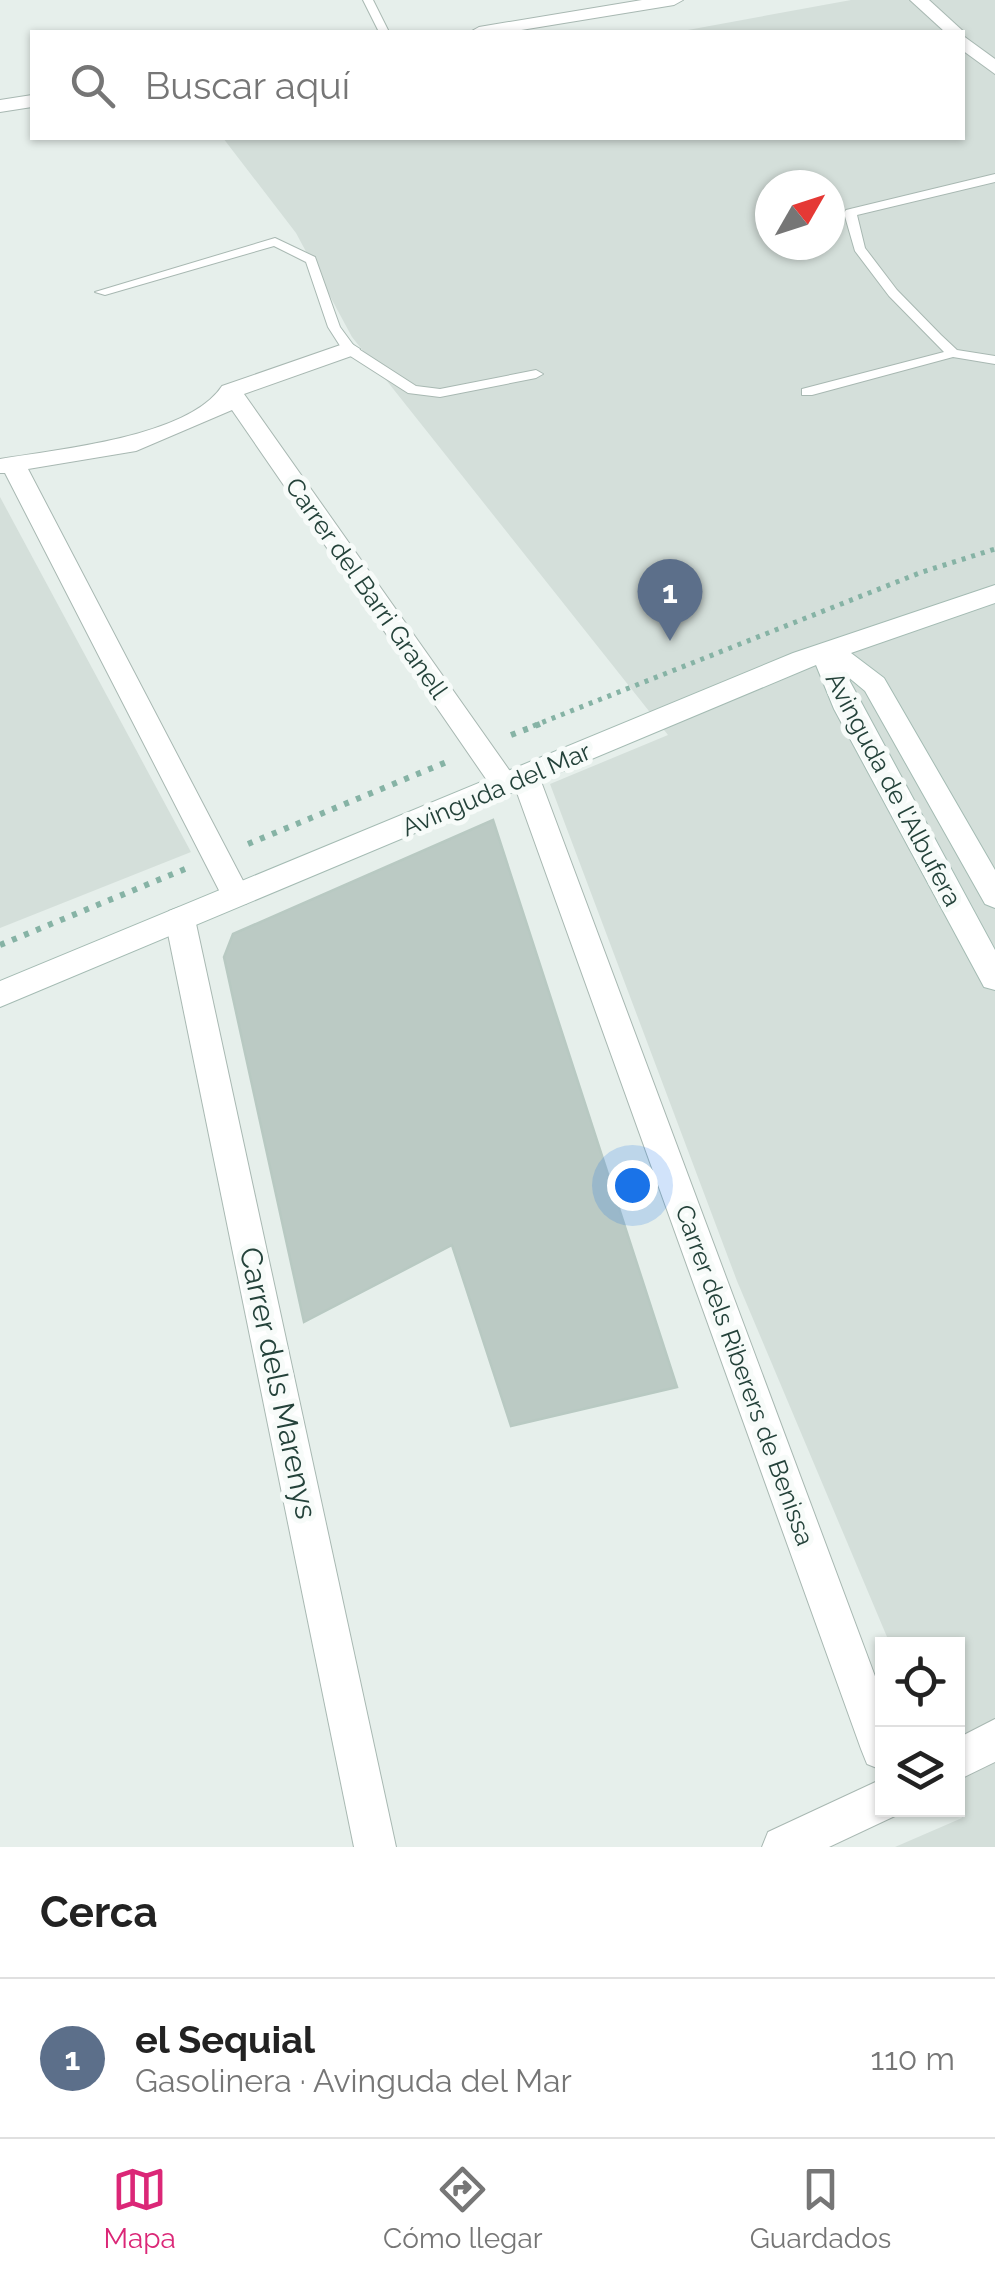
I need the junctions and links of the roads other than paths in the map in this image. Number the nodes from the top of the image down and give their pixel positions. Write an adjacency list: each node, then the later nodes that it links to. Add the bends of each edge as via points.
1 (368, 0): 4 (lane)
2 (674, 0): 5 (street)
3 (919, 0): 6 (street)
4 (383, 30)
5 (491, 30)
6 (952, 30)
7 (965, 43): 8 (street)
8 (995, 68)
9 (30, 101): 10 (street)
10 (0, 106)
11 (995, 178): 14 (lane, via 850,213 858,248 892,294)
12 (101, 292): 13 (lane, via 275,242 311,260 334,327)
13 (349, 349): 16 (lane, via 413,390 440,394); 17 (street)
14 (953, 354): 15 (lane); 18 (lane)
15 (995, 360)
16 (536, 374)
17 (230, 391): 19 (street, via 222,407 128,446); 24 (street, Carrer del Barri Granell)
18 (807, 392)
19 (6, 465): 25 (street)
20 (995, 594): 21 (street, Avinguda del Mar)
21 (905, 622): 22 (street, Avinguda del Mar); 23 (street, Avinguda de l'Albufera, via 874,664)
22 (824, 653): 23 (street, Avinguda de l'Albufera, via 848,662); 24 (street, Avinguda del Mar); 28 (street, Avinguda de l'Albufera)
23 (875, 686): 26 (street, Avinguda de l'Albufera)
24 (515, 781): 25 (street, Avinguda del Mar); 30 (street, Carrer dels Riberers de Benissa)
25 (236, 896): 27 (street, Avinguda del Mar)
26 (995, 896)
27 (180, 919): 29 (street, Avinguda del Mar); 34 (street, Carrer dels Marenys)
28 (995, 978)
29 (0, 994)
30 (875, 1730)
31 (995, 1739): 32 (street)
32 (965, 1756)
33 (875, 1803): 35 (street)
34 (375, 1847)
35 (784, 1847)

